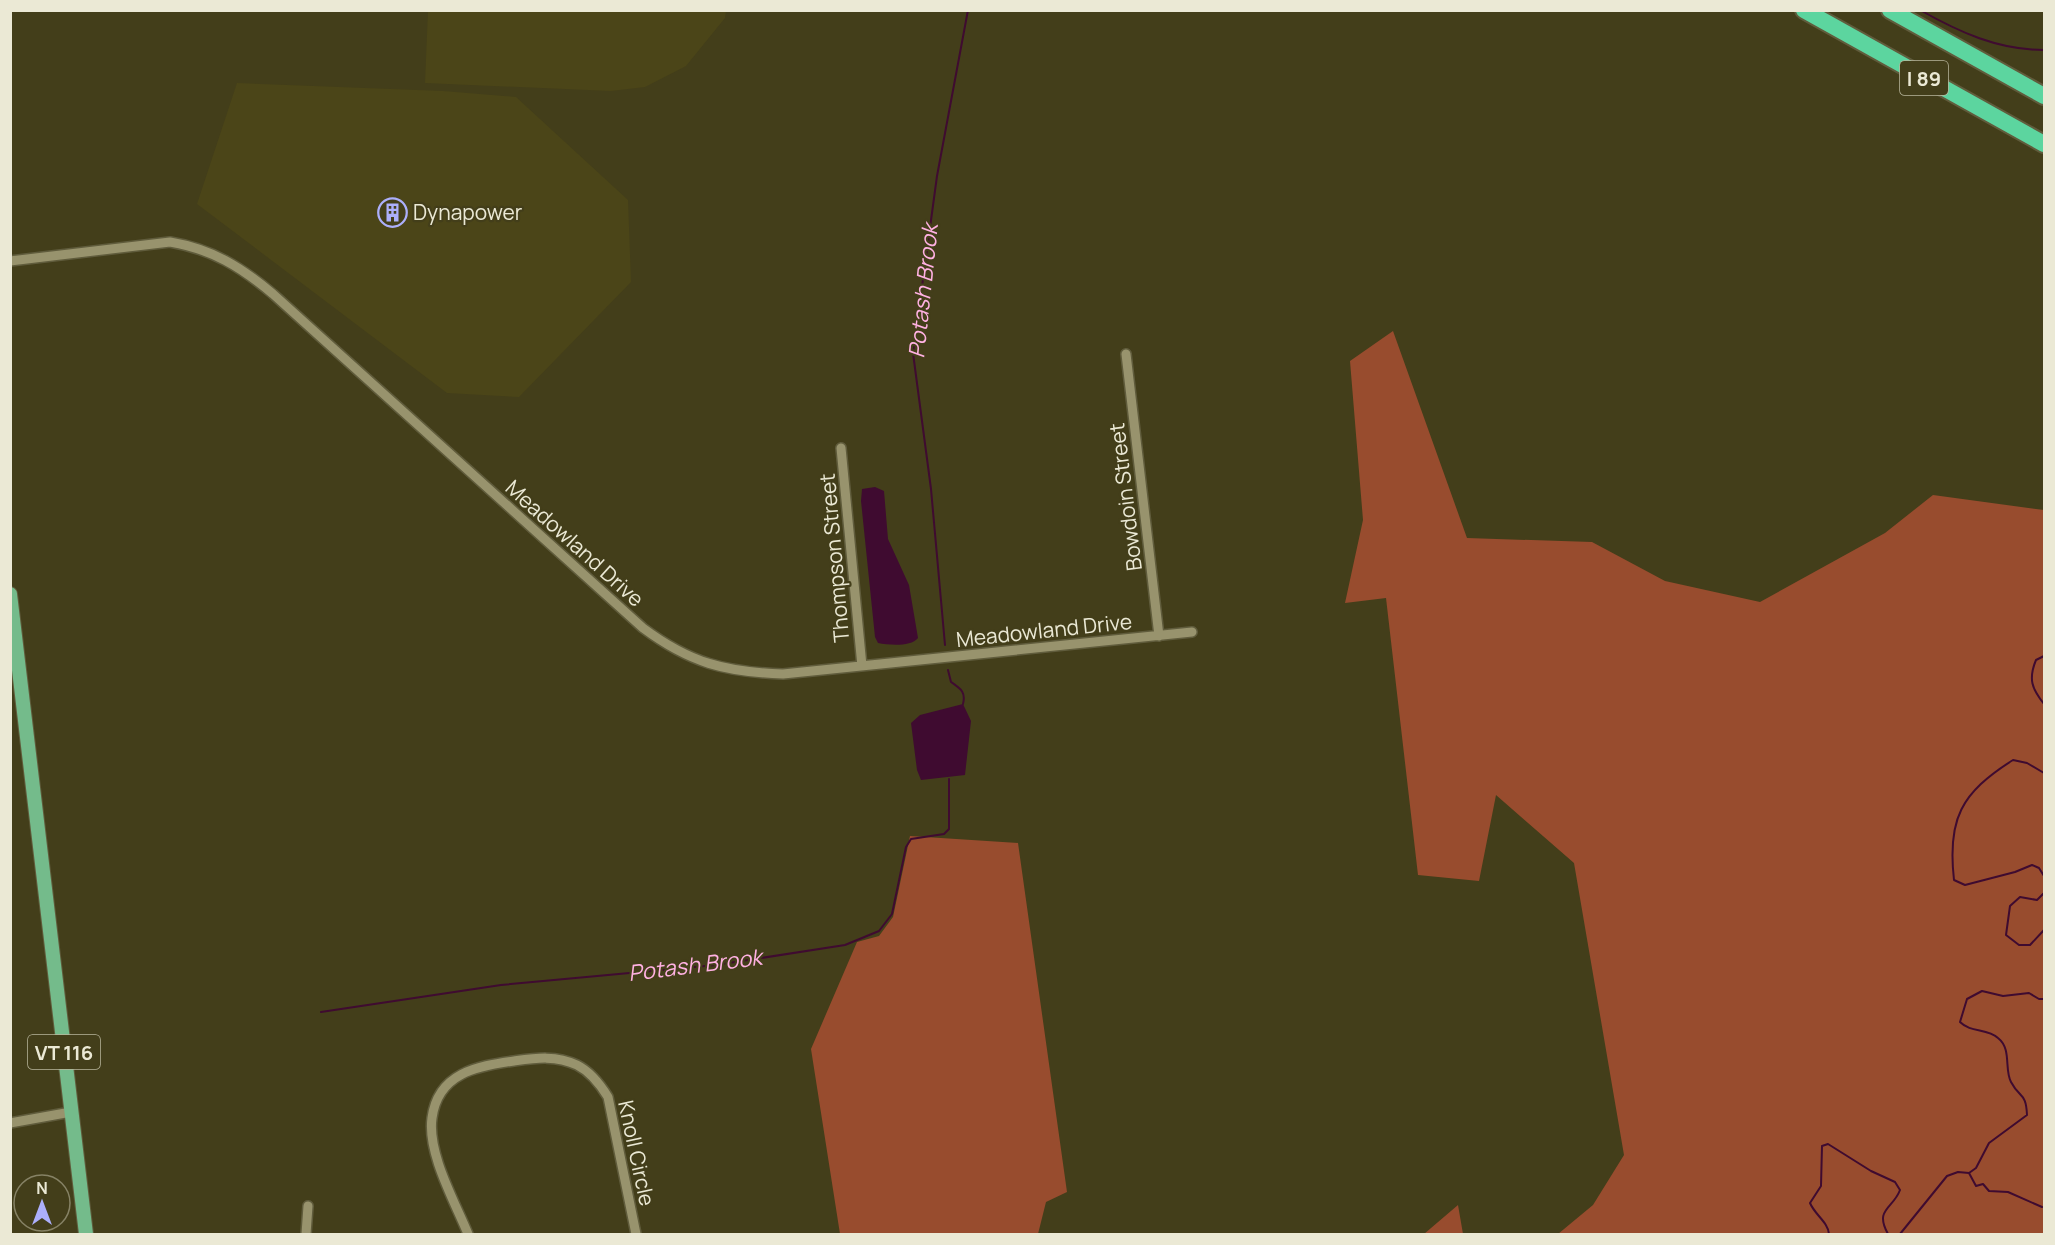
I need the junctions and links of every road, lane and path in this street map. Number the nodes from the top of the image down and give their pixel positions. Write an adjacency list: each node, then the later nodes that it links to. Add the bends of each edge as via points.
1 (1804, 10): 4 (highway, I 89)
2 (1890, 10): 3 (highway, I 89)
3 (2044, 96)
4 (2044, 144)
5 (10, 261): 11 (street, Meadowland Drive, via 170,242 228,260 273,294 662,642 703,663 747,673 783,674)
6 (1126, 354): 10 (street, Bowdoin Street)
7 (841, 448): 11 (street, Thompson Street)
8 (10, 594): 12 (main road, VT 116)
9 (1192, 632): 10 (street, Meadowland Drive)
10 (1159, 636): 11 (street, Meadowland Drive)
11 (862, 666)
12 (71, 1112): 13 (street); 15 (main road, VT 116)
13 (10, 1123)
14 (308, 1206): 16 (street)
15 (86, 1234)
16 (306, 1234)
17 (468, 1234): 18 (street, Knoll Circle, via 433,1142 432,1120 438,1099 454,1079 470,1069 544,1058 581,1067 597,1080 608,1097)
18 (636, 1234)

